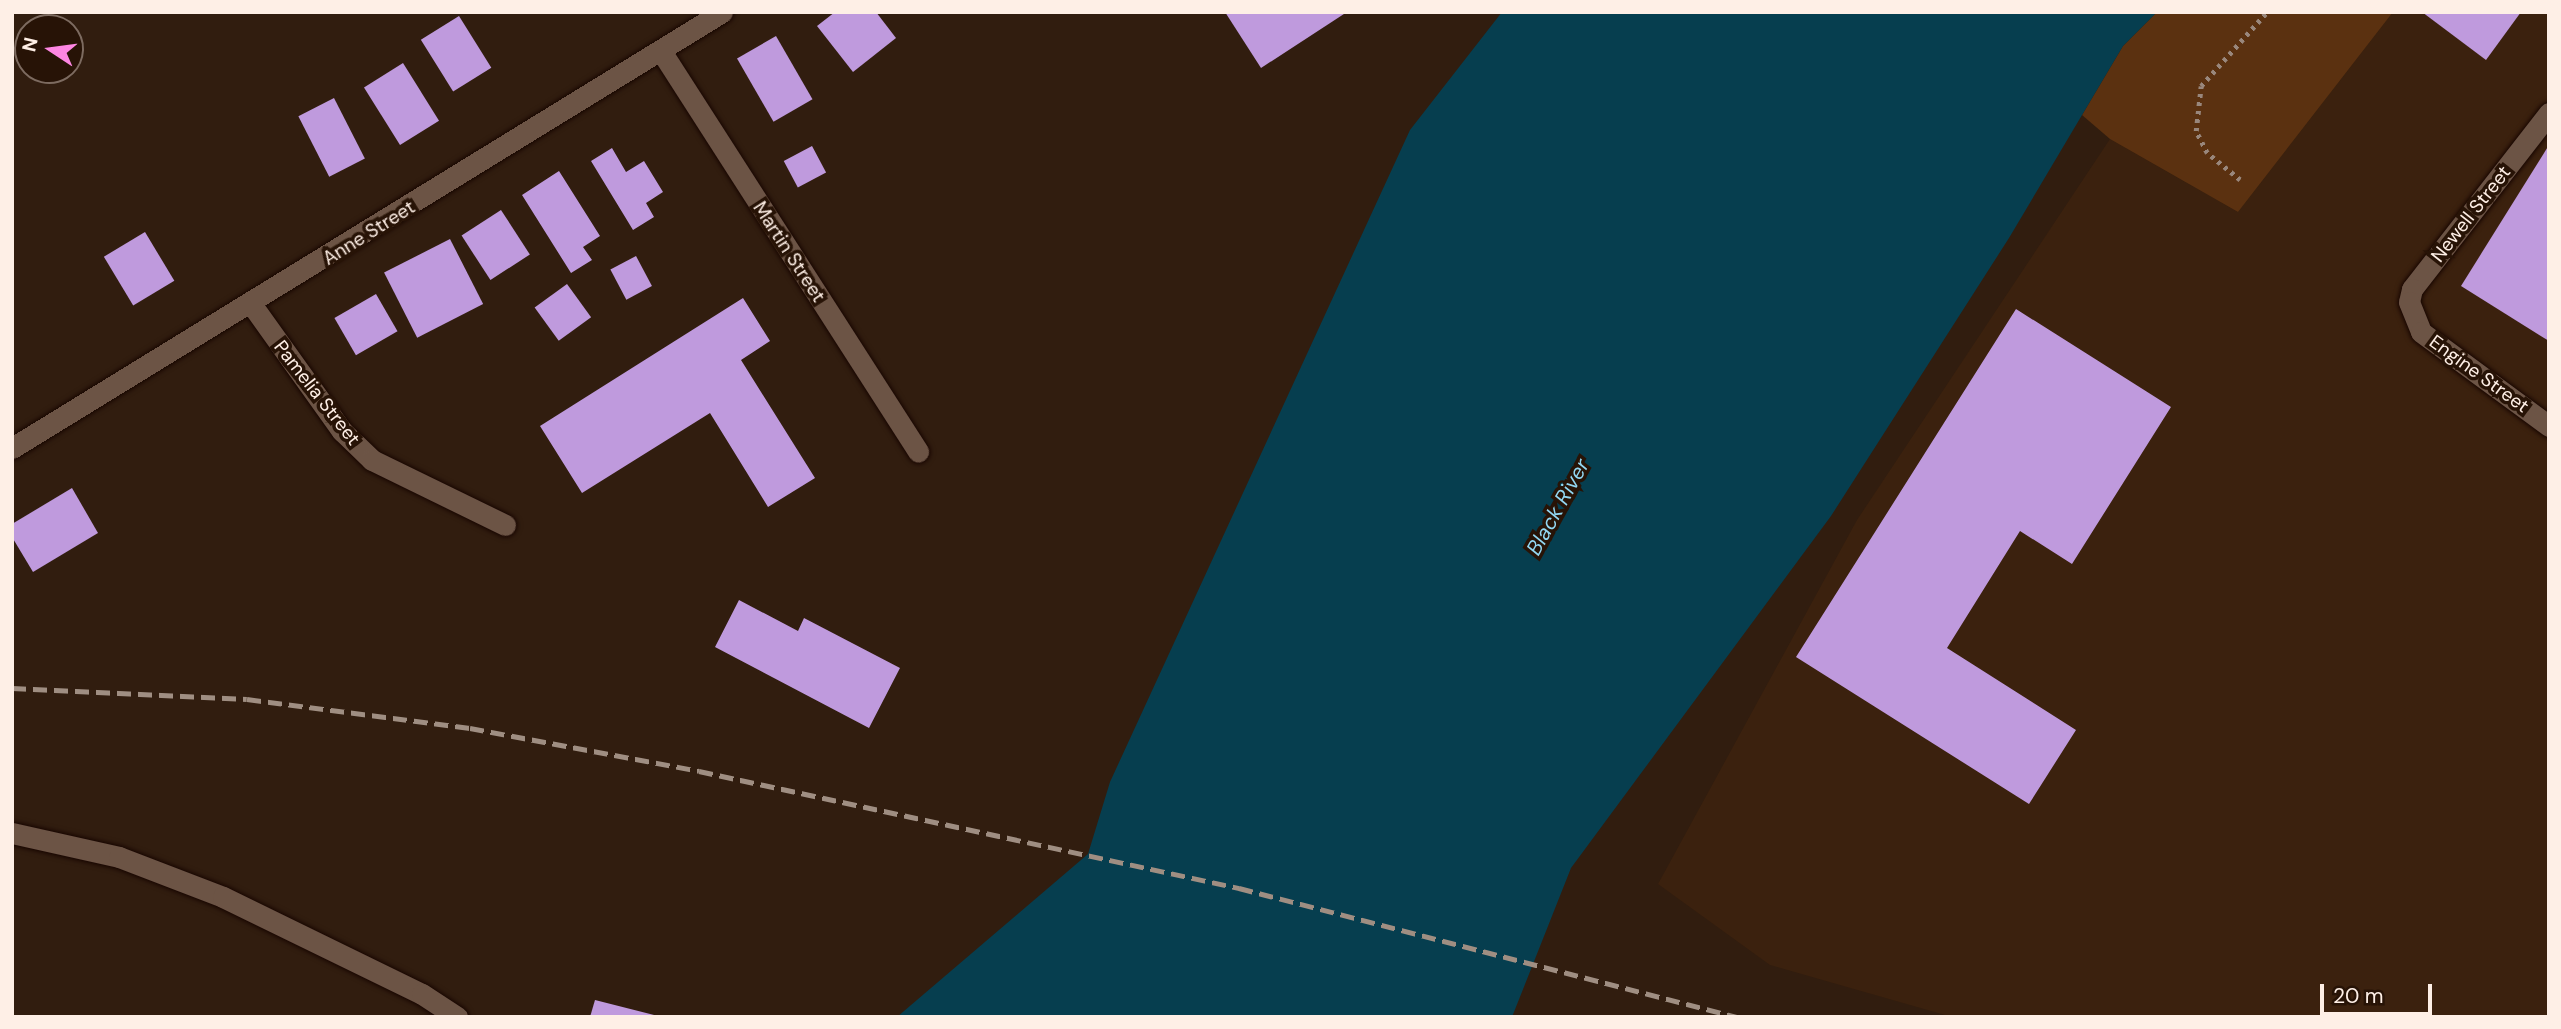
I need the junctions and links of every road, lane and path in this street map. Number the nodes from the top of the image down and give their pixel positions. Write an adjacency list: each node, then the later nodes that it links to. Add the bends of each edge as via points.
1 (722, 12): 3 (street, Anne Street)
2 (2267, 12): 5 (path, via 2201,86 2196,131 2207,153)
3 (661, 51): 6 (street, Anne Street); 10 (street, Martin Street)
4 (2549, 113): 7 (street, Newell Street, via 2412,289)
5 (2240, 180)
6 (251, 306): 9 (street, Anne Street); 11 (street, Pamelia Street, via 342,431 372,460)
7 (2413, 320): 8 (street, Engine Street, via 2421,332)
8 (2549, 426)
9 (12, 448)
10 (918, 452)
11 (505, 525)
12 (12, 833): 13 (street, via 119,857 223,897 422,994)
13 (457, 1017)

